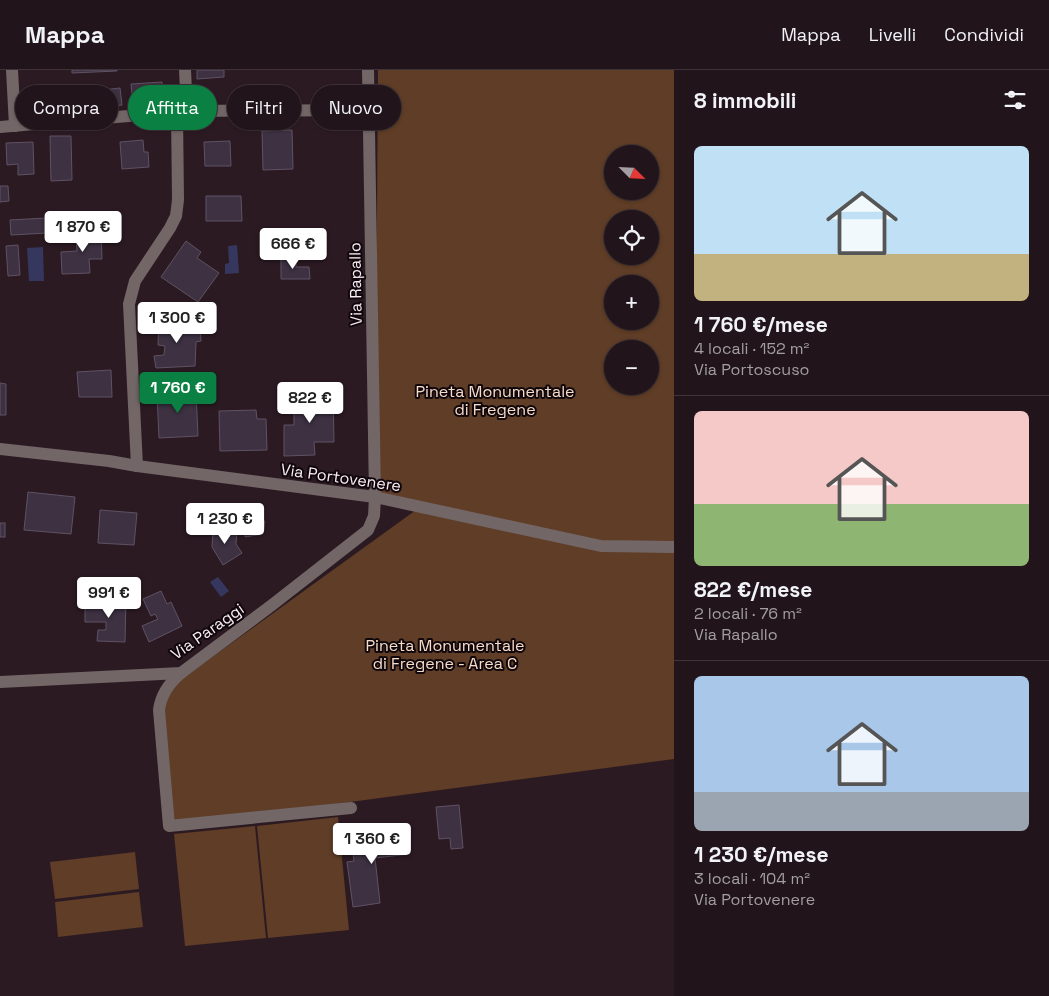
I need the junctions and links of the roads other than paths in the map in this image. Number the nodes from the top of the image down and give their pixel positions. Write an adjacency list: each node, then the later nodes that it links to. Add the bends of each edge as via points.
1 (12, 70): 8 (street)
2 (185, 70): 4 (street)
3 (368, 70): 5 (street, Via Rapallo)
4 (184, 85)
5 (368, 85)
6 (311, 110): 7 (street)
7 (217, 111)
8 (15, 112)
9 (15, 126): 10 (street)
10 (0, 127)
11 (181, 130): 14 (street, via 176,216 135,281 129,304)
12 (369, 130): 15 (street, Via Rapallo)
13 (0, 449): 14 (street, Via Portovenere)
14 (137, 466): 15 (street, Via Portovenere)
15 (375, 497): 16 (street, Via Portovenere, via 601,546); 17 (street, Via Paraggi, via 374,516 366,532)
16 (674, 547)
17 (181, 673): 18 (street, Via Paraggi); 19 (street, via 164,692 160,710 169,826)
18 (0, 682)
19 (351, 808)

